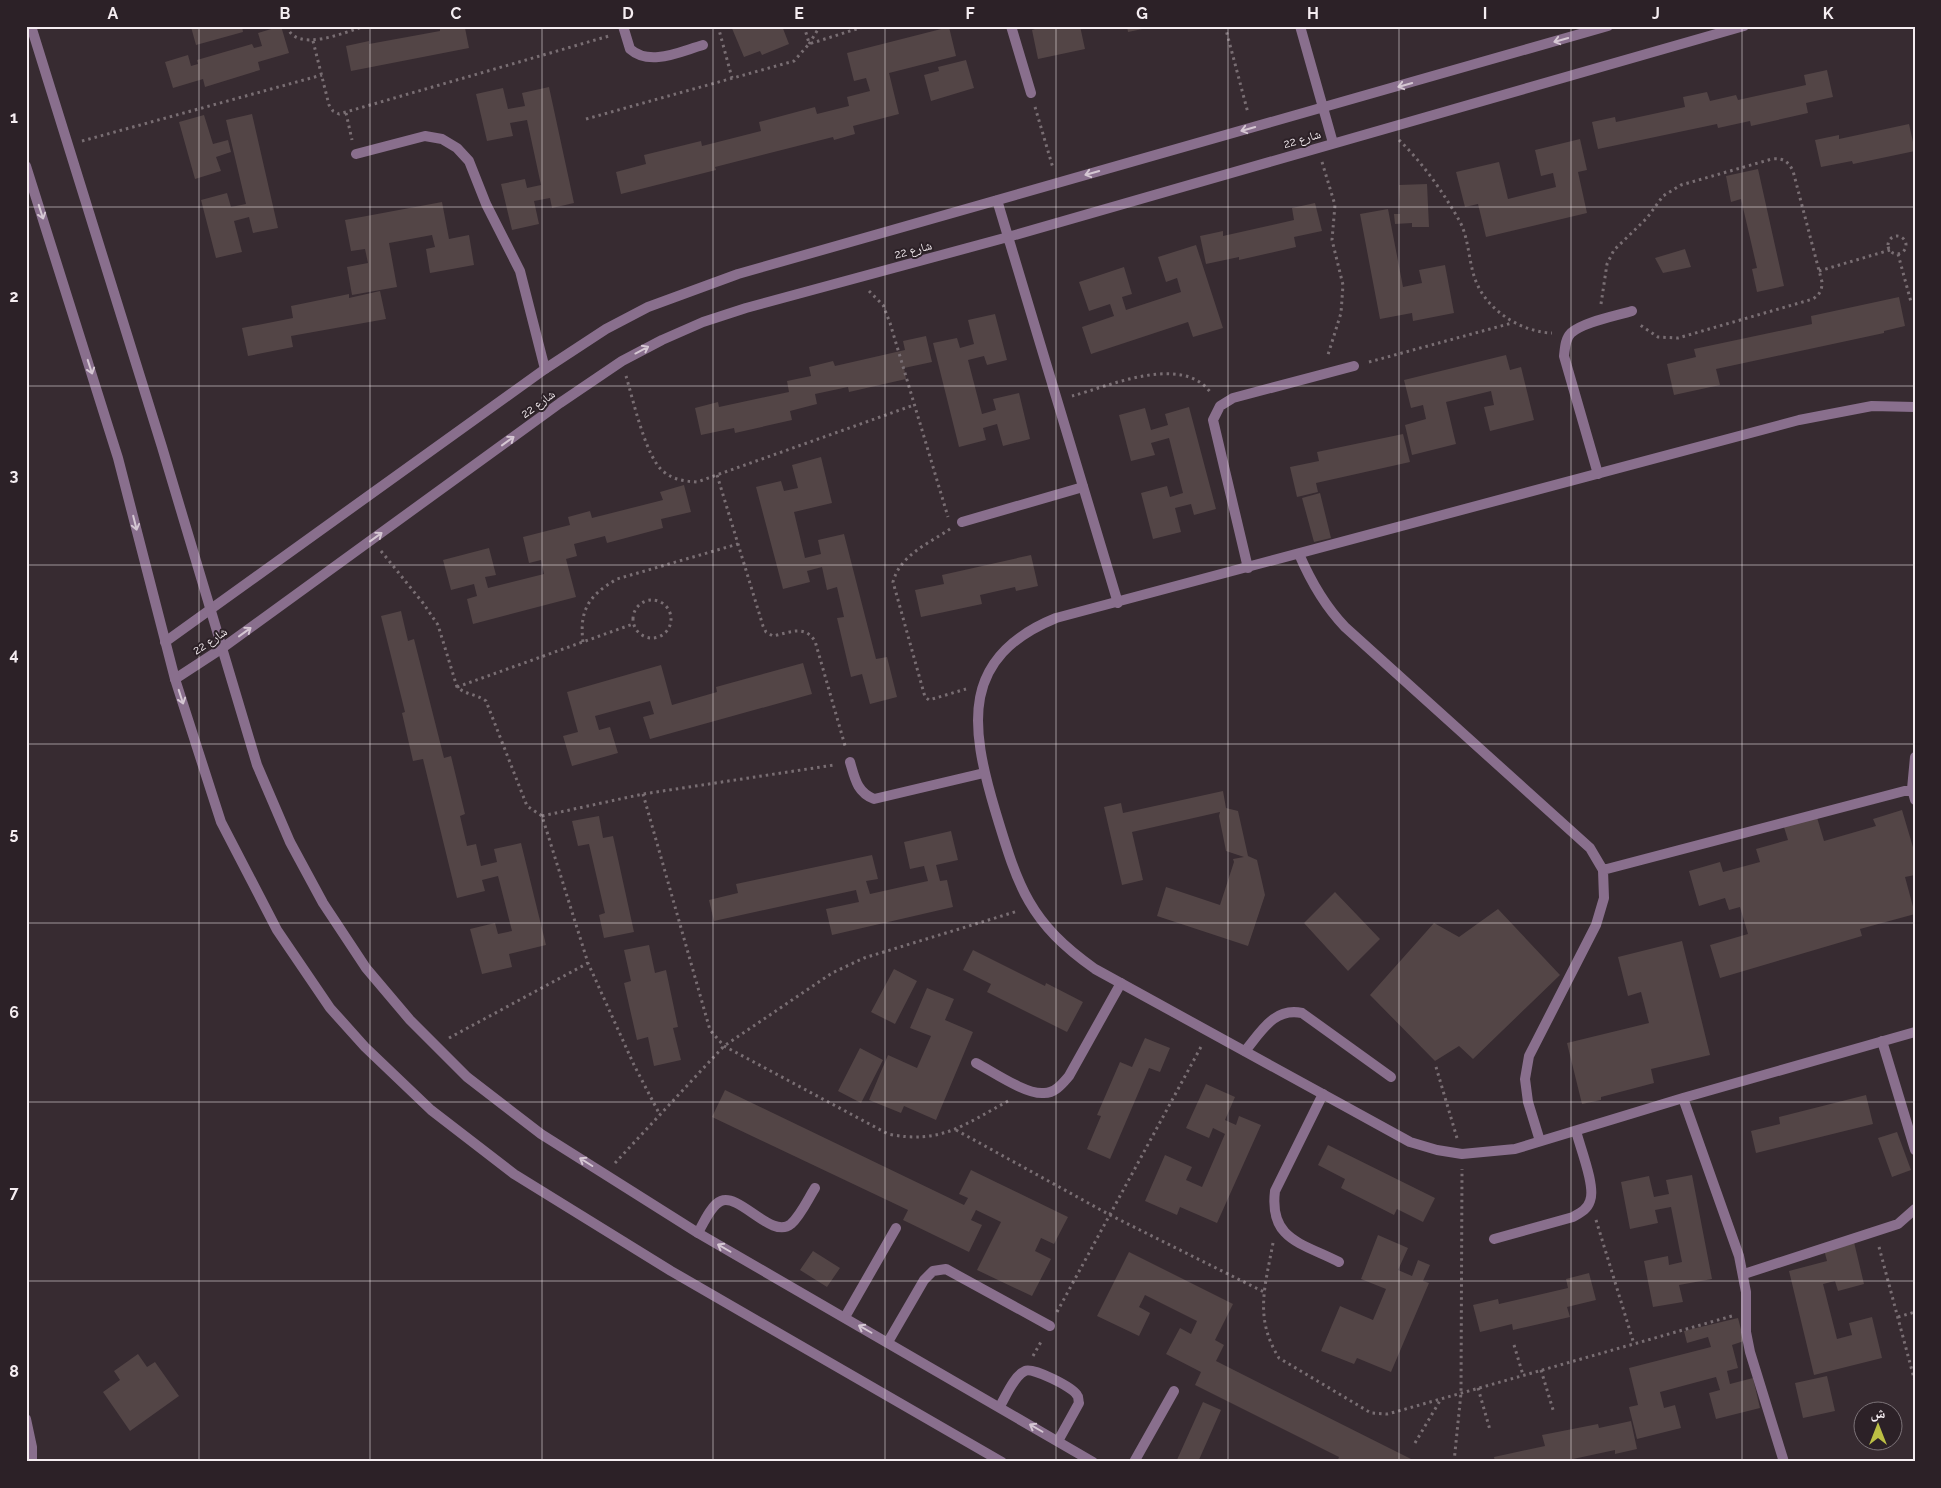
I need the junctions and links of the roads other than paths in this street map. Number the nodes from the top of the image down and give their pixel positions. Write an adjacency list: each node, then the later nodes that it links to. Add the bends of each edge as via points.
1 (31, 26): 25 (street)
2 (1012, 26): 8 (street)
3 (1300, 26): 9 (street)
4 (1608, 26): 9 (street, شارع 22, one-way to 9)
5 (1744, 26): 10 (street, شارع 22)
6 (624, 29): 7 (street, via 630,49 642,57 657,57)
7 (703, 45)
8 (1031, 93)
9 (1323, 108): 10 (street); 13 (street, شارع 22, one-way to 13)
10 (1333, 143): 14 (street, شارع 22)
11 (356, 154): 17 (street, via 425,136 442,139 469,161 486,204 520,270)
12 (26, 166): 26 (street, one-way to 26, via 118,458)
13 (997, 200): 14 (street); 17 (street, شارع 22, via 693,289 606,329)
14 (1008, 238): 20 (street); 27 (street, شارع 22, one-way to 14, via 622,361 662,340 703,322)
15 (1632, 312): 19 (street, via 1579,328 1570,334 1565,344 1564,356)
16 (1354, 366): 23 (street, via 1234,398 1220,406 1213,420 1215,436)
17 (545, 369): 25 (street, شارع 22)
18 (1915, 407): 19 (street, via 1872,406 1841,411)
19 (1598, 474): 22 (street)
20 (1083, 487): 21 (street); 24 (street)
21 (962, 522)
22 (1299, 554): 23 (street); 33 (street, via 1310,581 1345,627 1590,848)
23 (1248, 568): 24 (street)
24 (1118, 603): 31 (street, via 1033,627 1012,642 995,661 983,684 976,712)
25 (210, 611): 26 (street, شارع 22); 27 (street)
26 (165, 642): 28 (street)
27 (221, 649): 28 (street, شارع 22); 48 (street, one-way to 27, via 541,1134 467,1077 410,1020 366,968 323,903 290,842 256,765)
28 (175, 679): 60 (street, one-way to 60, via 221,822 277,930 330,1008 430,1110 514,1174 630,1246)
29 (1915, 756): 32 (street)
30 (850, 762): 31 (street, via 857,787 874,799)
31 (984, 772): 34 (street, via 1010,862 1023,894 1042,924 1067,949)
32 (1914, 795): 33 (street)
33 (1603, 870): 43 (street, via 1604,898 1596,925 1529,1056 1525,1079)
34 (1121, 983): 37 (street); 38 (street, via 1070,1076 1059,1088 1044,1094 1028,1090)
35 (1915, 1032): 36 (street)
36 (1882, 1041): 41 (street); 44 (street)
37 (1245, 1051): 39 (street, via 1273,1018 1292,1011 1302,1013); 40 (street)
38 (976, 1063)
39 (1391, 1077)
40 (1323, 1094): 43 (street, via 1410,1142 1437,1150 1462,1154 1515,1149); 50 (street, via 1275,1190 1273,1206 1277,1222 1286,1235)
41 (1682, 1098): 42 (street); 51 (street)
42 (1576, 1131): 43 (street); 49 (street, via 1592,1188 1584,1211)
43 (1540, 1141)
44 (1915, 1150)
45 (815, 1188): 48 (street, via 790,1225 782,1228 773,1225 729,1200 714,1206)
46 (1915, 1209): 51 (street, via 1898,1224)
47 (896, 1228): 52 (street)
48 (698, 1232): 52 (street, one-way to 48)
49 (1494, 1239)
50 (1339, 1262)
51 (1744, 1274): 63 (street, via 1744,1312 1750,1352)
52 (845, 1317): 54 (street, one-way to 52)
53 (1050, 1326): 54 (street, via 946,1269 933,1271 924,1280)
54 (888, 1342): 56 (street)
55 (1174, 1391): 62 (street)
56 (1000, 1406): 58 (street, one-way to 56); 58 (street, via 1020,1374 1026,1370 1039,1372 1077,1395 1079,1402)
57 (26, 1419): 59 (street)
58 (1058, 1441): 61 (street)
59 (32, 1462)
60 (1002, 1462)
61 (1093, 1462)
62 (1134, 1462)
63 (1784, 1462)

